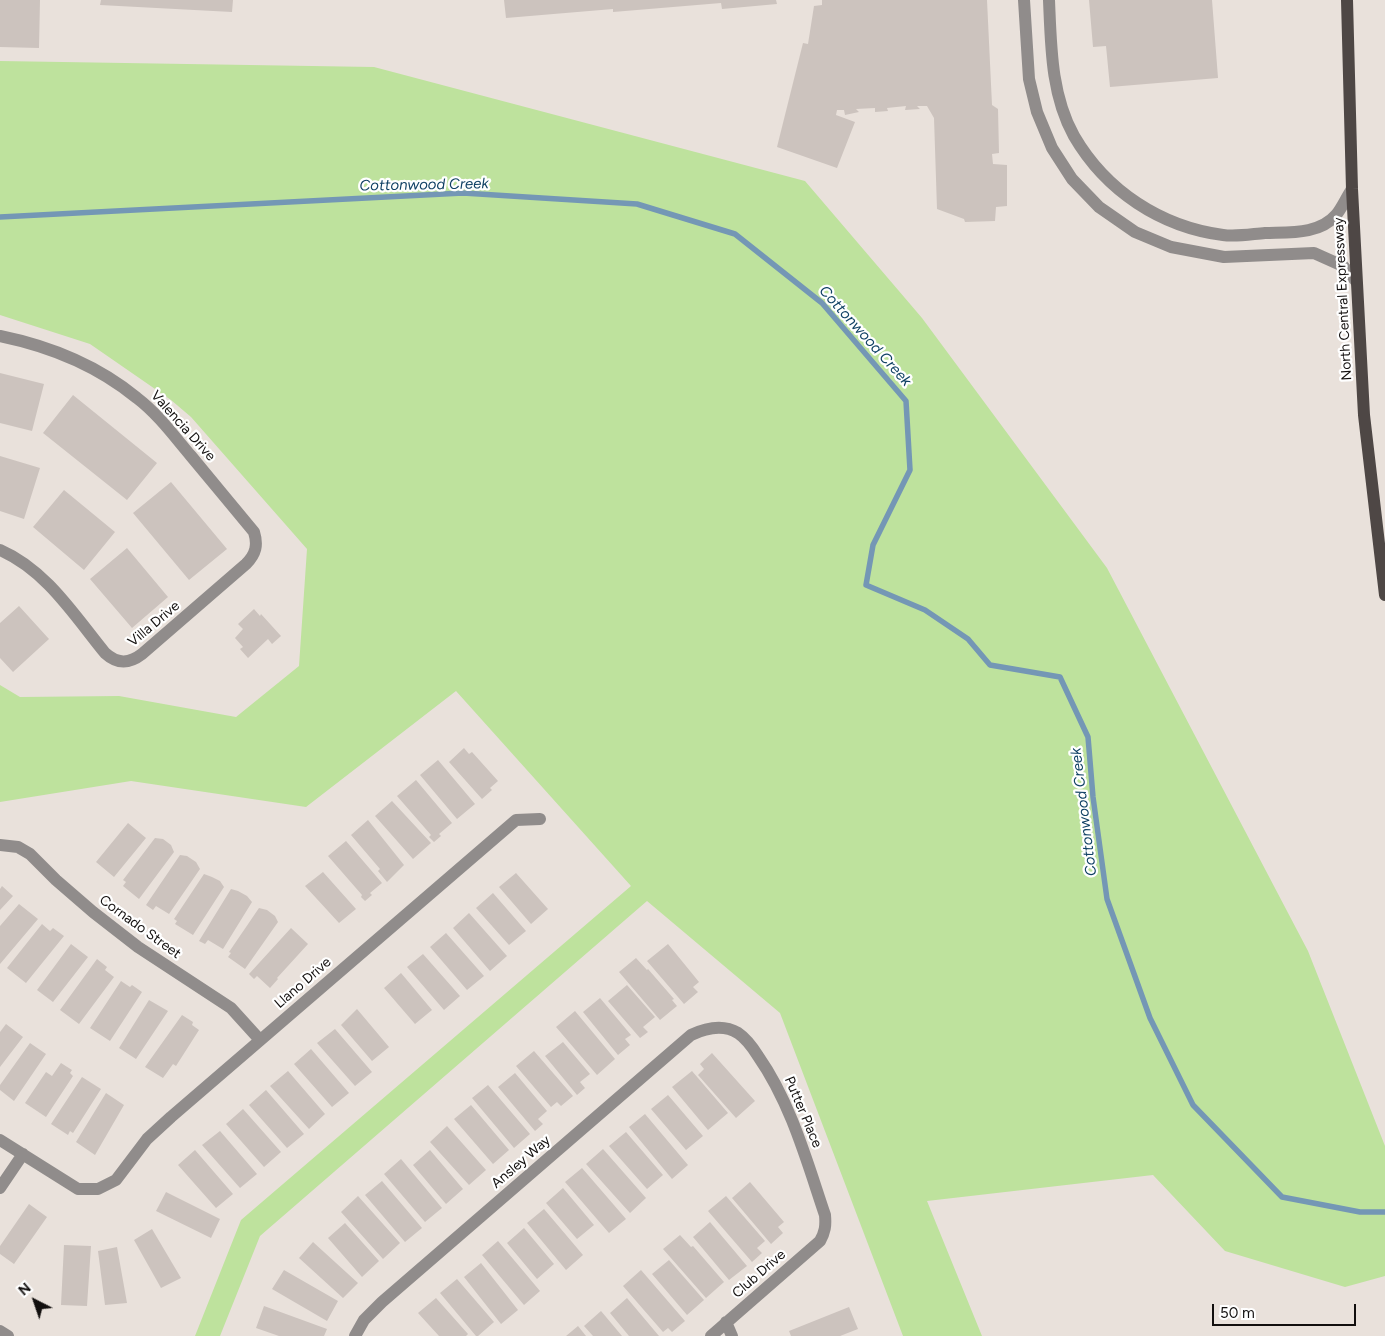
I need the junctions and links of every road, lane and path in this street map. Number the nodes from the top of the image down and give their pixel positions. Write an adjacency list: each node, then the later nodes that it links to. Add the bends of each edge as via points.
1 (1024, 0): 5 (street, via 1029,79 1036,112 1052,148 1072,179 1099,207 1135,232 1171,247 1224,257 1314,253 1343,266)
2 (1049, 0): 4 (street, via 1054,80 1062,109 1074,136 1092,163 1139,206 1173,223 1224,235 1313,230 1335,216)
3 (1347, 0): 4 (main road, North Central Expressway)
4 (1352, 190): 5 (main road, North Central Expressway)
5 (1356, 281): 9 (main road, North Central Expressway, via 1364,415)
6 (0, 336): 7 (street, Valencia Drive, via 52,350 83,364 139,399 170,430 254,532)
7 (256, 548): 8 (street, Villa Drive, via 246,564 135,660 125,662 116,661 104,652 45,580)
8 (0, 550)
9 (1385, 595)
10 (540, 819): 13 (street, Llano Drive, via 516,820)
11 (0, 845): 13 (street, Cornado Street, via 18,847 30,854 93,912 138,947 231,1008)
12 (718, 1027): 17 (street, Putter Place, via 737,1032 749,1042 769,1071 798,1136 825,1215); 21 (street, Ansley Way, via 702,1029 691,1035 382,1302 364,1320)
13 (260, 1040): 15 (street, Llano Drive, via 147,1139 116,1180 98,1190 78,1189)
14 (0, 1140): 15 (street)
15 (23, 1154): 16 (street)
16 (0, 1188)
17 (825, 1232): 18 (street, Club Drive, via 820,1241)
18 (726, 1322): 22 (street, Club Drive); 23 (street)
19 (0, 1331): 20 (street)
20 (8, 1336)
21 (355, 1336)
22 (711, 1336)
23 (732, 1336)

